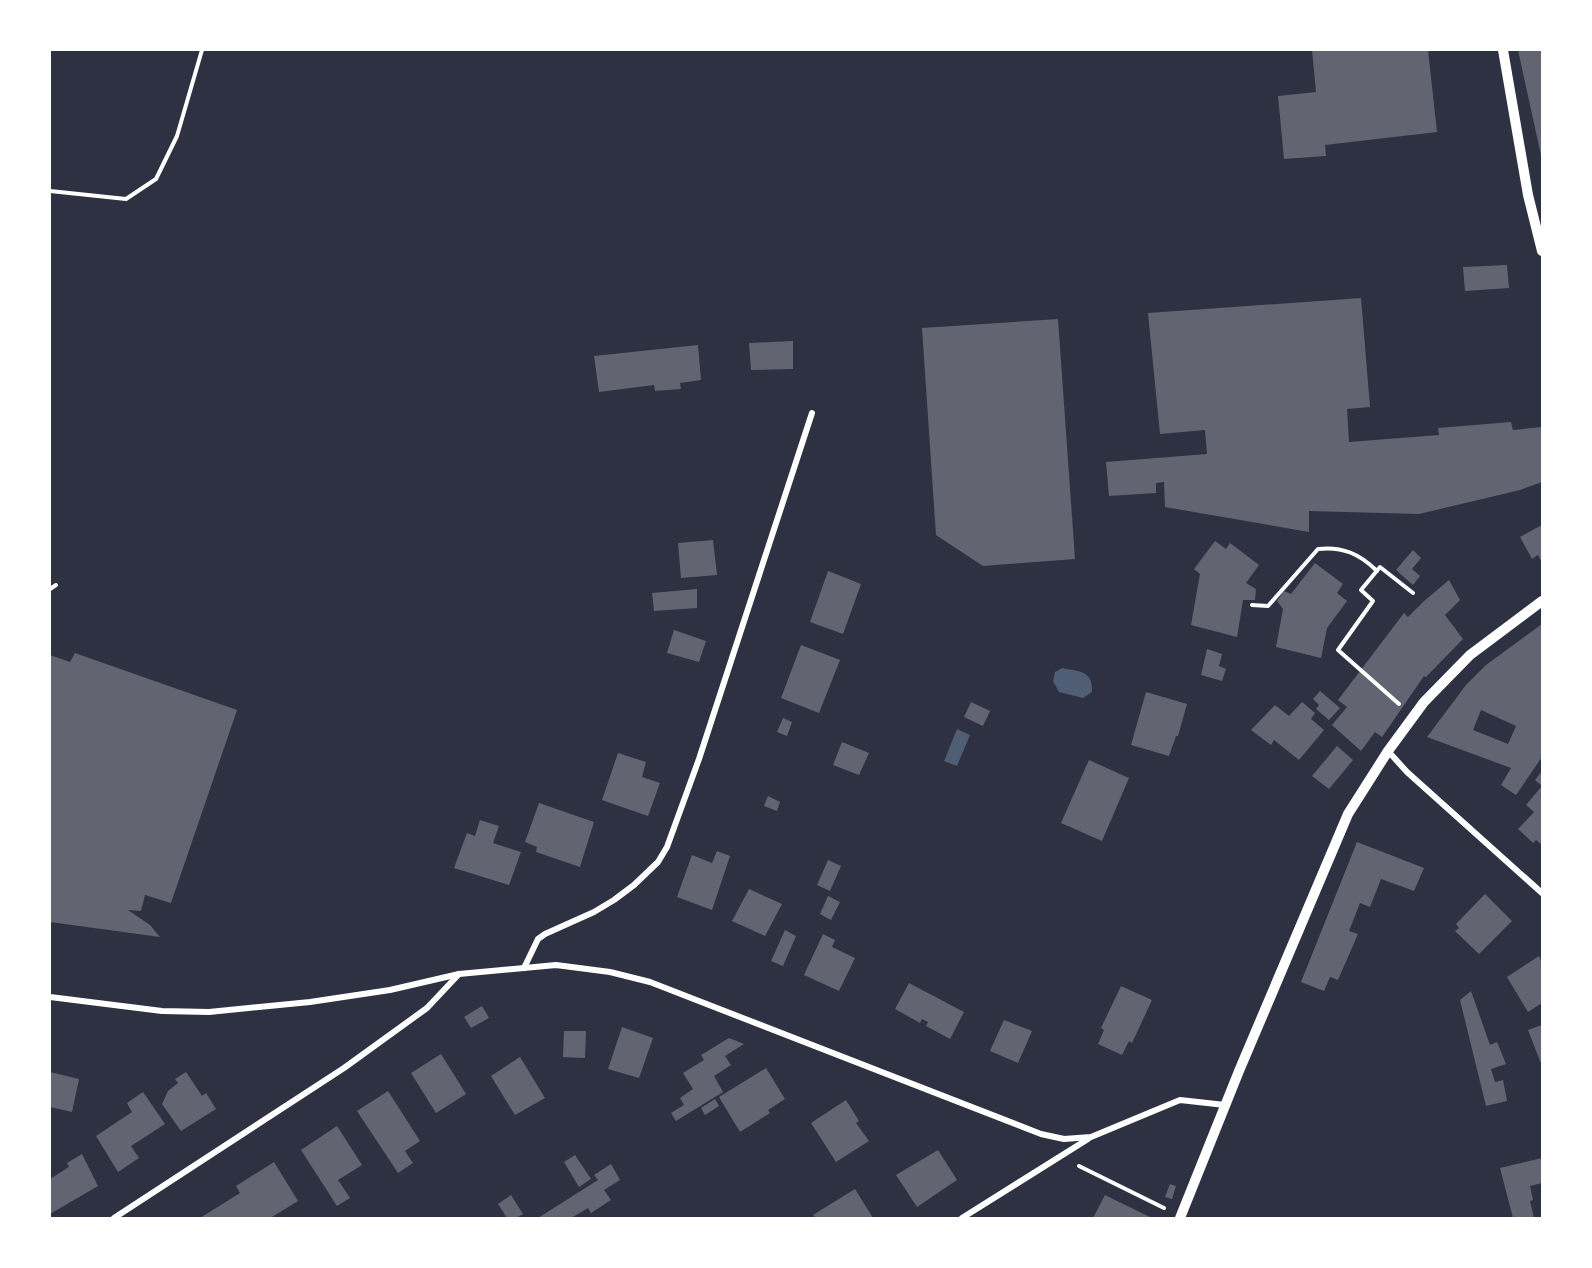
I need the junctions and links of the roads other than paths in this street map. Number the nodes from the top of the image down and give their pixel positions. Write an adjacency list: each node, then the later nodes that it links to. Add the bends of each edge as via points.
1 (1503, 50): 2 (street, via 1528,195)
2 (1542, 251)
3 (812, 413): 7 (street, via 667,847 634,885 614,900 537,939)
4 (1542, 601): 5 (street, via 1470,655 1424,702)
5 (1388, 751): 6 (street); 10 (street, via 1348,814)
6 (1542, 893)
7 (524, 968): 8 (street); 11 (street, via 556,965 650,982 1041,1134 1064,1139)
8 (459, 974): 9 (street, via 390,990 209,1012 162,1011); 13 (street, via 427,1008 344,1068)
9 (50, 997)
10 (1225, 1105): 11 (street, via 1180,1100); 12 (street)
11 (1091, 1137): 14 (street)
12 (1180, 1217)
13 (114, 1218)
14 (962, 1218)

